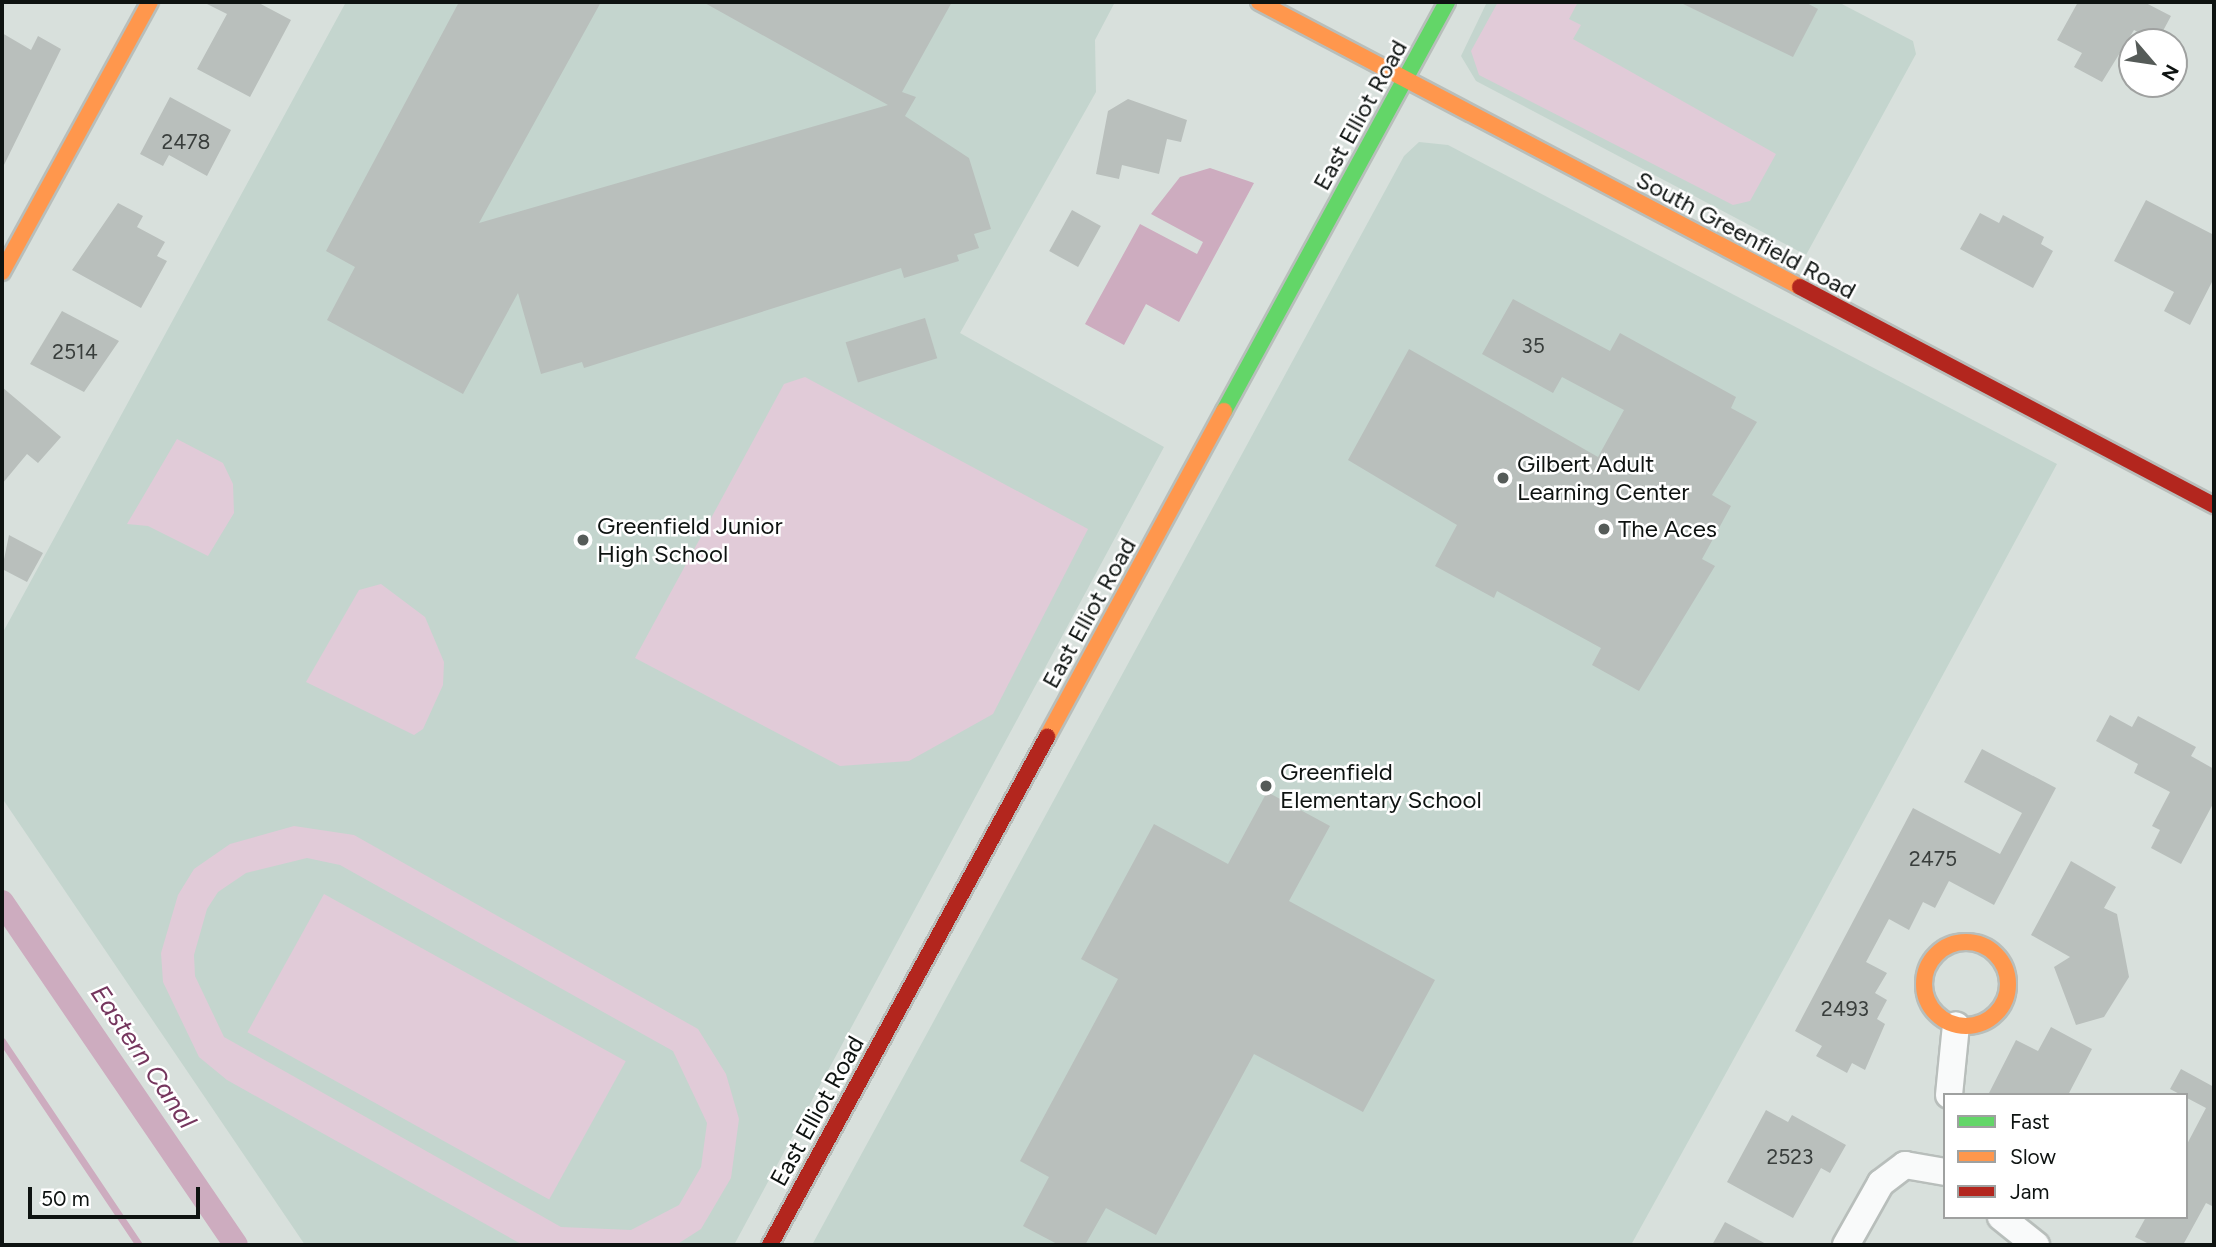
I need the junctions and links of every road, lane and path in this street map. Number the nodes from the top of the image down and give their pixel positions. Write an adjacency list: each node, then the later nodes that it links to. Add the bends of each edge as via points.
1 (150, 2): 5 (main road)
2 (1259, 2): 4 (main road, South Greenfield Road)
3 (1447, 2): 4 (main road, East Elliot Road)
4 (1405, 81): 6 (main road, South Greenfield Road); 11 (main road, East Elliot Road)
5 (2, 272)
6 (2214, 505)
7 (1956, 1025): 7 (main road, via 1995,1015 2008,989 2001,960 1979,943 1950,944 1924,974 1933,1012); 8 (street)
8 (1949, 1093)
9 (1943, 1162): 12 (street, via 1905,1165 1881,1183)
10 (2004, 1219): 13 (street)
11 (770, 1245)
12 (1846, 1245)
13 (2036, 1245)

